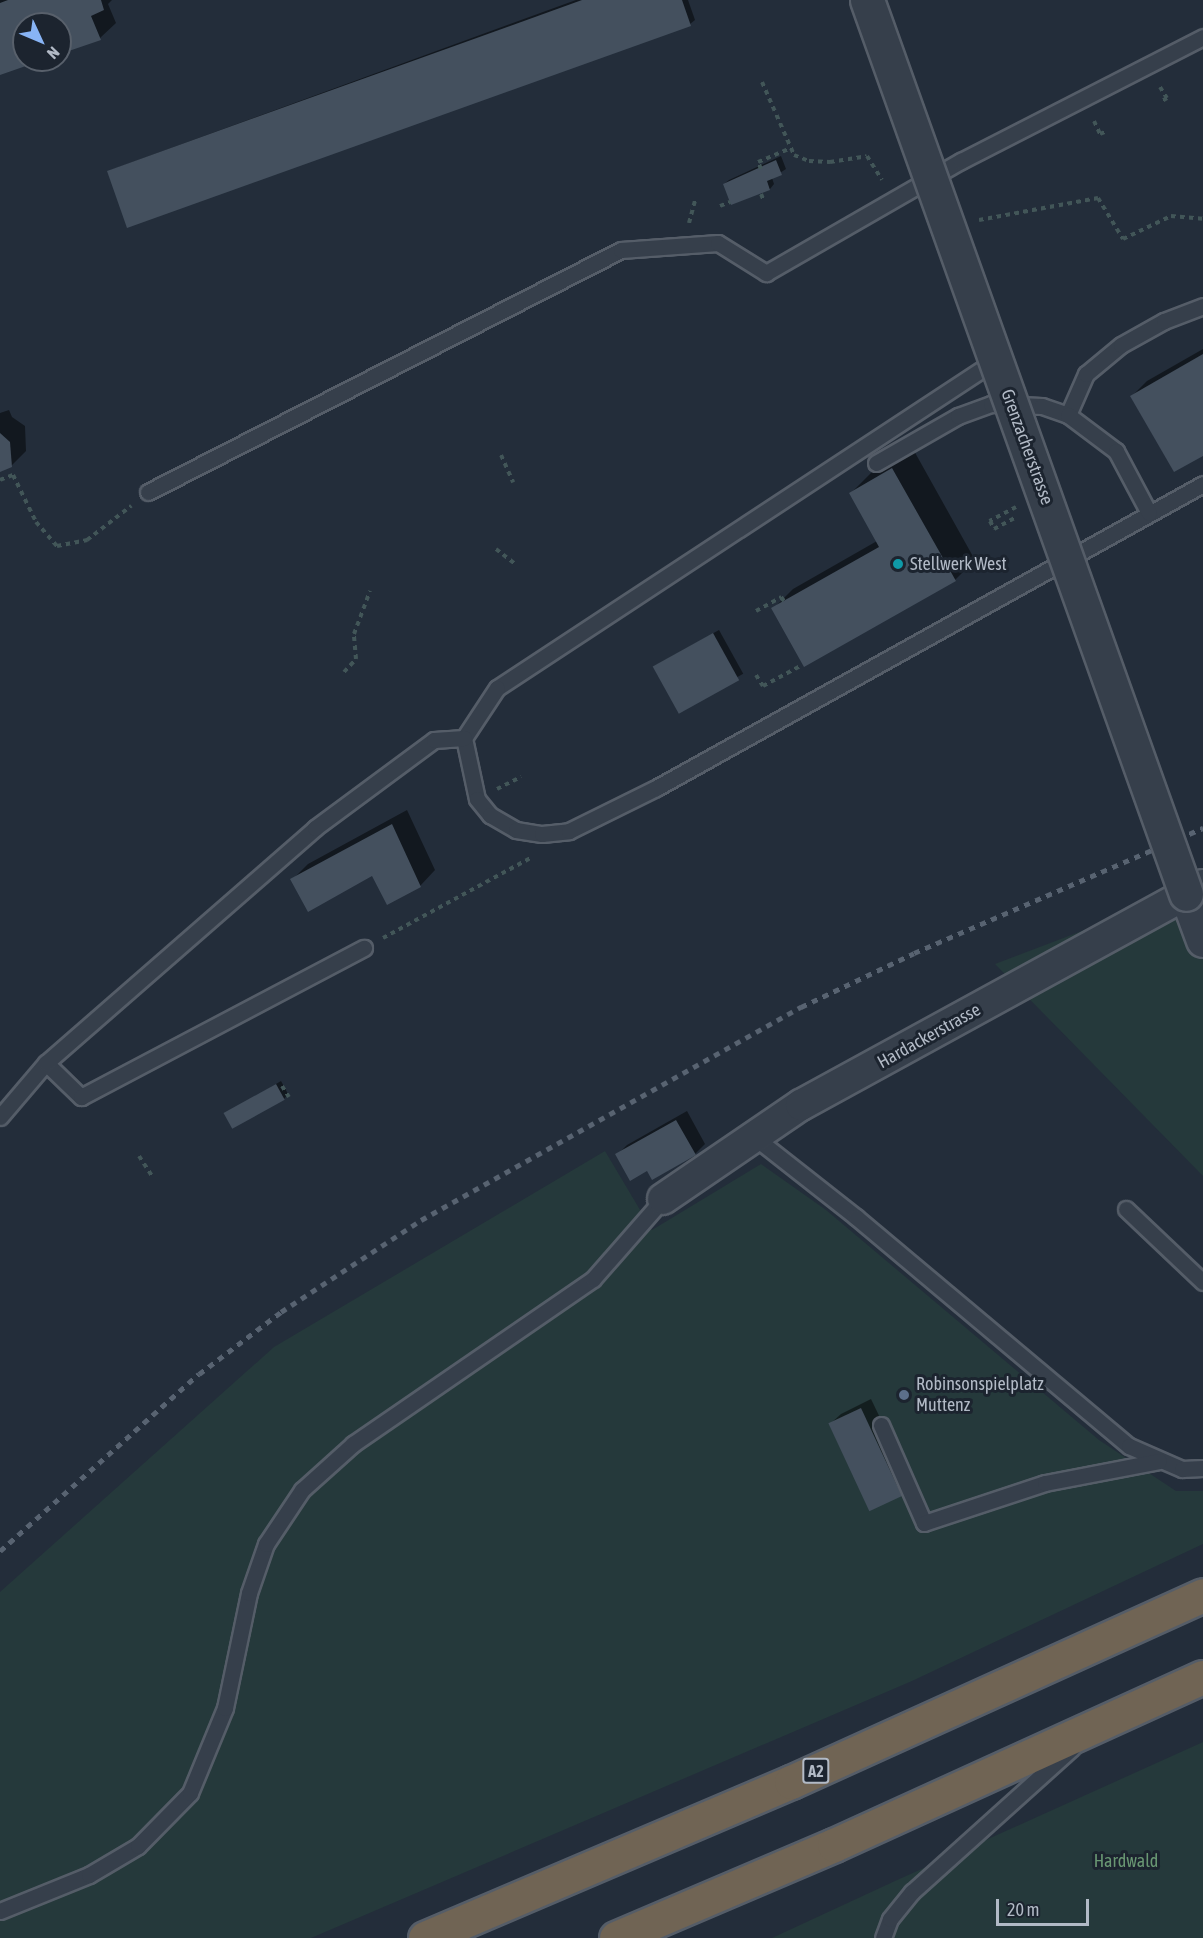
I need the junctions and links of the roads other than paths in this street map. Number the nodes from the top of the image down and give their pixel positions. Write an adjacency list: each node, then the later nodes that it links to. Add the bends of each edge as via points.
1 (867, 0): 4 (street, Grenzacherstrasse, bridge)
2 (1203, 37): 8 (lane, via 961,161 766,273 718,243 621,250)
3 (1203, 306): 5 (lane, via 1120,345 1086,374)
4 (996, 360): 10 (lane, via 497,688); 11 (street, Grenzacherstrasse, bridge)
5 (1068, 415): 6 (lane, via 1042,406 991,404 958,416); 9 (lane, via 1116,451)
6 (876, 463)
7 (1203, 484): 9 (lane)
8 (148, 492)
9 (1149, 513): 10 (lane, via 656,788 569,831 542,834 516,830 490,815 477,799)
10 (464, 738): 14 (lane, via 434,740 315,828)
11 (1195, 890): 12 (street, Grenzacherstrasse); 16 (street, Hardackerstrasse)
12 (1203, 940)
13 (364, 948): 14 (lane, via 81,1097)
14 (46, 1063): 15 (lane)
15 (0, 1117)
16 (753, 1136): 17 (street, Hardackerstrasse); 21 (lane, via 856,1217 1070,1400 1129,1446)
17 (663, 1199): 26 (lane, via 593,1279 353,1444 302,1490 263,1554 249,1593 225,1708 189,1793 138,1846 88,1875)
18 (1126, 1209): 19 (lane)
19 (1203, 1282)
20 (881, 1425): 21 (lane, via 924,1523 1045,1484)
21 (1159, 1461): 22 (lane, via 1182,1468)
22 (1203, 1468)
23 (1203, 1596): 27 (highway, A2, via 802,1777)
24 (1203, 1677): 25 (highway)
25 (1096, 1727): 28 (highway); 29 (lane, via 912,1892 890,1919)
26 (0, 1911)
27 (425, 1938)
28 (616, 1938)
29 (883, 1938)

